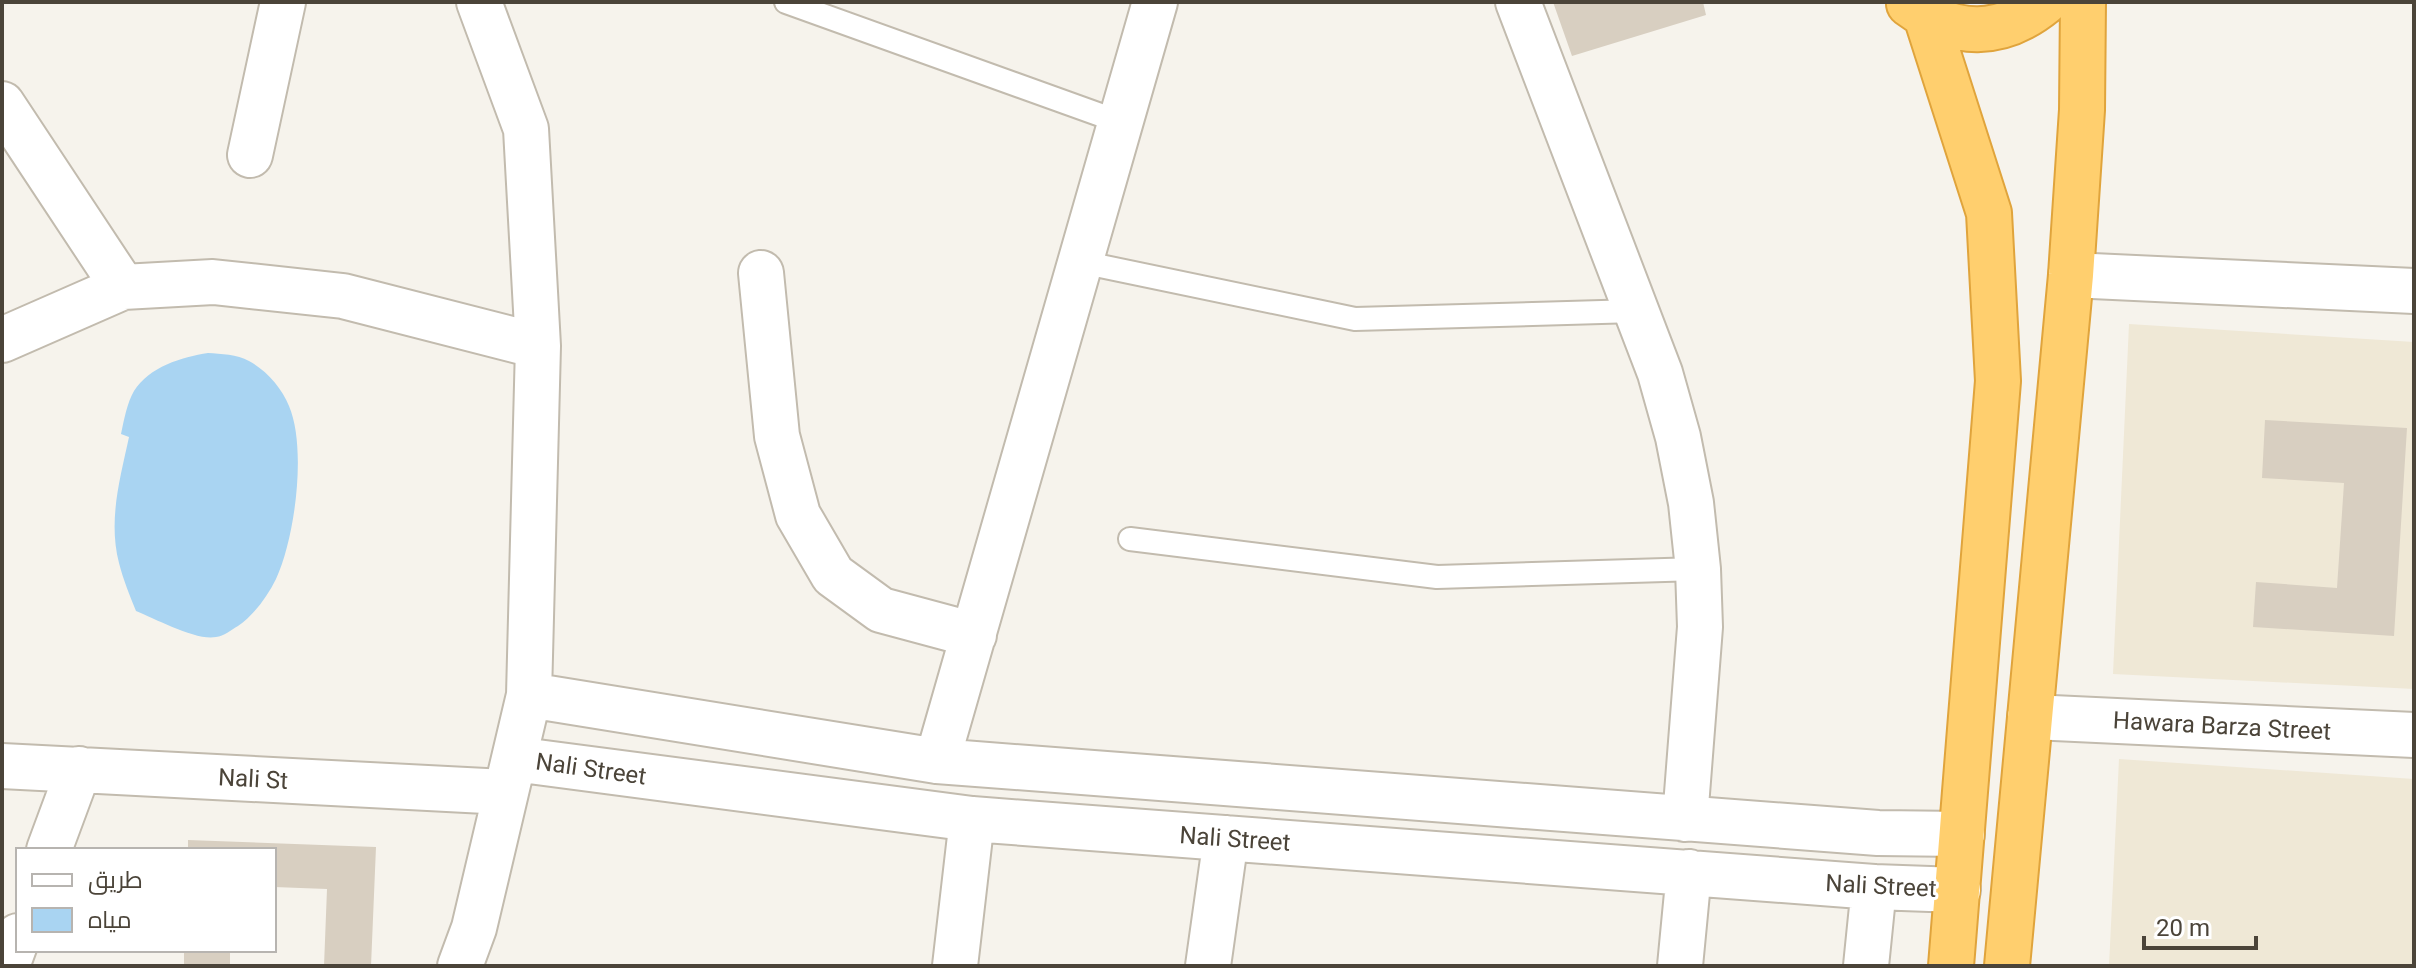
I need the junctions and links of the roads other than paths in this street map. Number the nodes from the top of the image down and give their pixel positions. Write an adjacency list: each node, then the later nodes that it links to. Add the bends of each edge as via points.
1 (283, 2): 11 (street)
2 (479, 2): 19 (street, via 526,129)
3 (786, 2): 10 (lane)
4 (1155, 2): 10 (street)
5 (1518, 2): 17 (street)
6 (2045, 2): 8 (highway, via 2013,23 1991,29 1958,27)
7 (2083, 2): 14 (highway)
8 (1917, 9): 32 (highway, via 1989,213 1998,381)
9 (2, 104): 15 (street)
10 (1120, 122): 12 (street)
11 (250, 155)
12 (1081, 262): 17 (lane, via 1355,319); 22 (street)
13 (761, 273): 22 (street, via 777,436 798,515 833,575 881,610)
14 (2071, 275): 16 (street); 24 (highway)
15 (123, 287): 18 (street); 19 (street, via 213,282 343,296)
16 (2414, 291)
17 (1636, 311): 21 (street, via 1678,437)
18 (2, 340)
19 (538, 346): 23 (street)
20 (1130, 539): 21 (lane, via 1437,577)
21 (1698, 569): 31 (street, via 1700,627)
22 (974, 635): 26 (street)
23 (529, 695): 26 (street); 29 (street)
24 (2030, 717): 25 (street, Hawara Barza Street); 46 (highway)
25 (2414, 735)
26 (937, 761): 31 (street)
27 (2, 766): 28 (street, Nali St)
28 (79, 769): 29 (street, Nali St); 34 (street)
29 (510, 776): 30 (street, Nali Street); 40 (street)
30 (972, 819): 33 (street, Nali Street); 41 (street)
31 (1685, 819): 32 (street)
32 (1962, 834): 37 (highway)
33 (1226, 838): 35 (street, Nali Street); 42 (street)
34 (50, 848)
35 (1689, 872): 36 (street, Nali Street); 43 (street)
36 (1874, 887): 37 (street, Nali Street); 44 (street)
37 (1958, 890): 45 (highway)
38 (16, 941): 39 (street)
39 (7, 966)
40 (460, 966)
41 (955, 966)
42 (1208, 966)
43 (1680, 966)
44 (1866, 966)
45 (1951, 966)
46 (2007, 966)

